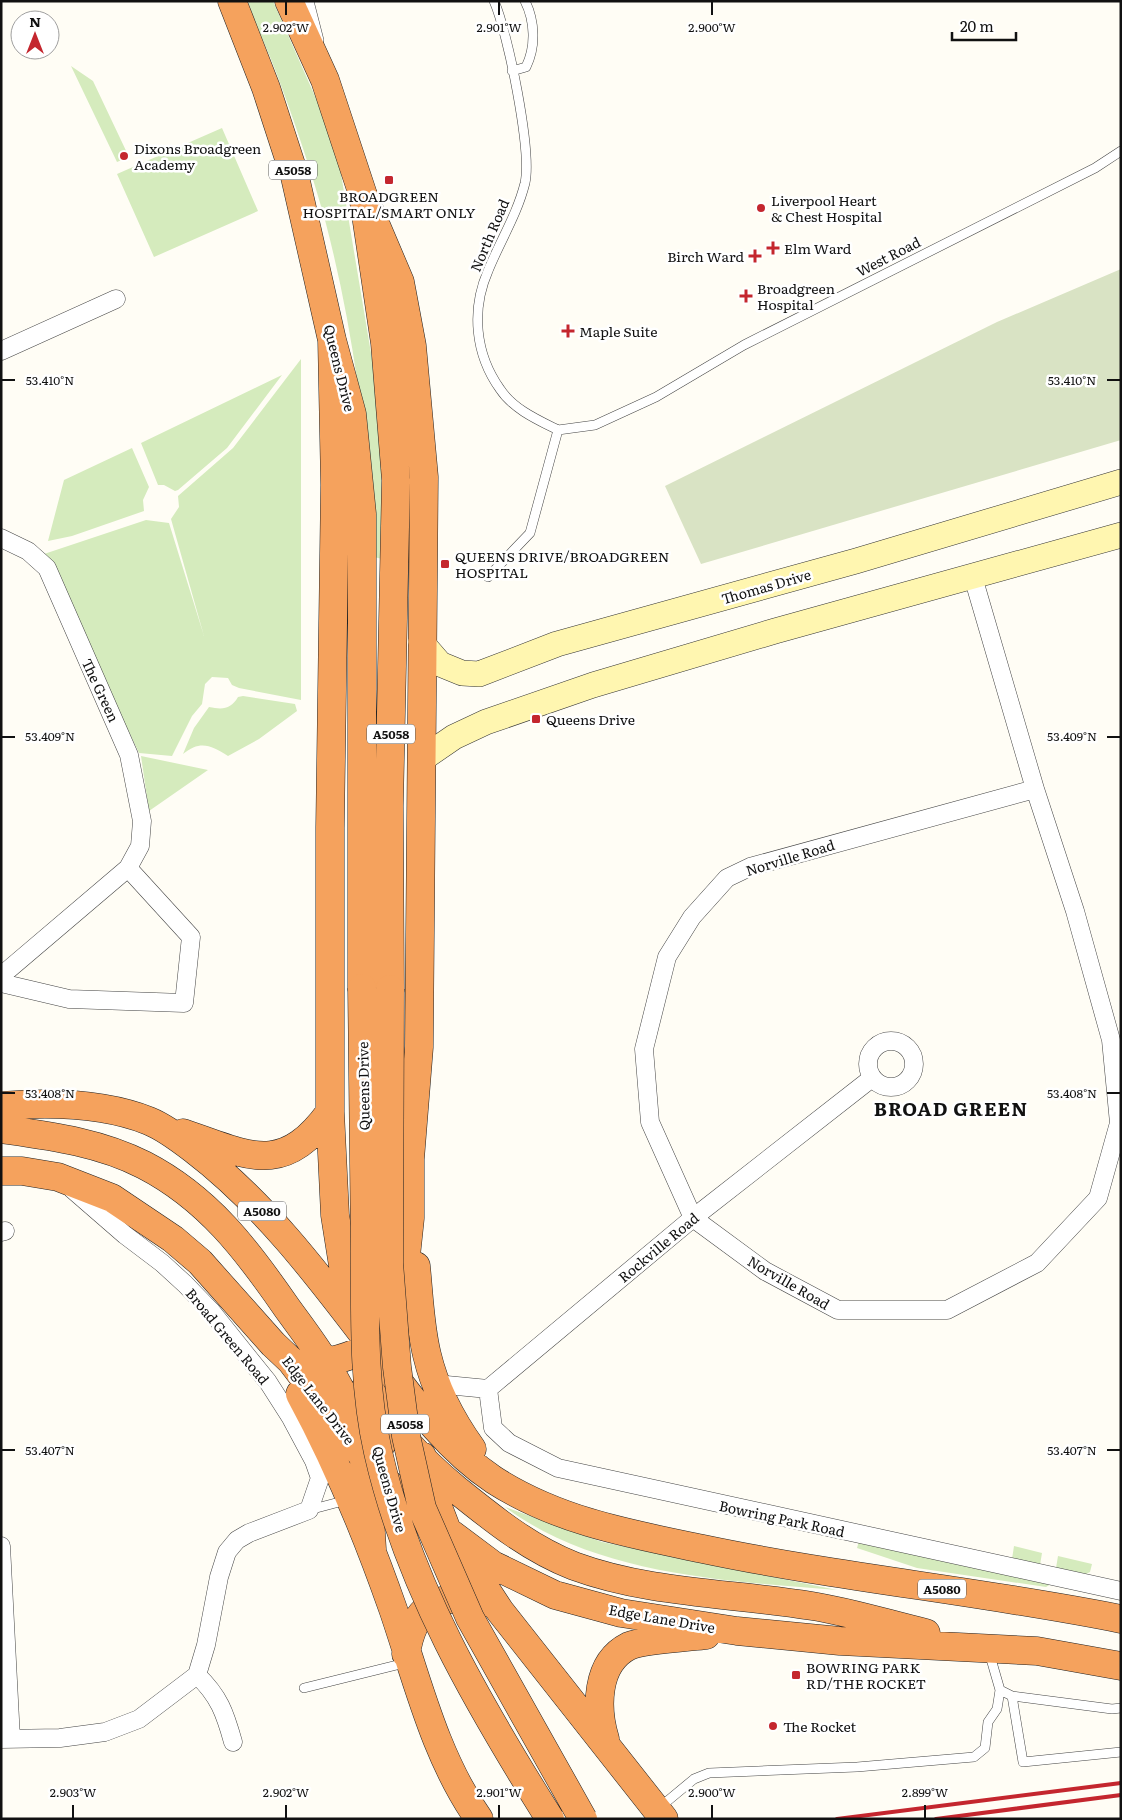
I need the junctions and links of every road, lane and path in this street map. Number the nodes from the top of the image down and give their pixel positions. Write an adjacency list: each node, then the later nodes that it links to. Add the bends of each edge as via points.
1 (289, 1): 7 (highway, Queens Drive / A5058)
2 (309, 1): 7 (lane, via 315,18)
3 (494, 1): 6 (lane, North Road, via 502,21)
4 (525, 1): 6 (lane, via 533,38 532,55 526,67)
5 (233, 3): 11 (highway, Queens Drive / A5058, via 266,88 295,177)
6 (512, 71): 13 (lane, North Road, via 525,142 525,182 514,219 488,271 476,311 480,352 500,390 527,414)
7 (325, 80): 9 (highway, Queens Drive / A5058)
8 (1121, 151): 13 (lane, West Road, via 1095,168 744,345 656,397 595,425)
9 (363, 195): 19 (highway, via 400,282 412,346 424,477); 74 (highway, Queens Drive / A5058, bridge, via 385,343 396,480 390,806 389,1262 406,1436 422,1508 470,1618)
10 (116, 299): 12 (street)
11 (332, 340): 25 (highway, via 335,485); 73 (highway, Queens Drive / A5058, bridge, via 352,414 362,514 366,1327 377,1450 418,1577 456,1661)
12 (1, 351)
13 (558, 430): 17 (lane, via 530,533)
14 (1121, 482): 19 (street, Thomas Drive, via 856,561 557,644 478,674 462,673 440,664)
15 (1121, 535): 18 (street)
16 (1, 538): 22 (street, The Green, via 28,551 47,568 129,755 142,821 140,846)
17 (488, 577)
18 (973, 577): 20 (street, via 774,630 593,685 486,722 454,737); 21 (street, Norville Road)
19 (421, 642): 20 (highway)
20 (422, 759): 26 (highway)
21 (1035, 789): 35 (street, Norville Road, via 750,867 727,878 692,917 667,956 644,1049 650,1122); 35 (street, Norville Road, via 1076,910 1111,1040 1119,1123 1098,1198 1037,1262 947,1310 838,1310 764,1271)
22 (128, 868): 23 (street, The Green); 24 (street, via 192,937 184,1003 69,999)
23 (1, 976)
24 (1, 983)
25 (330, 1071): 26 (highway, via 338,1090 349,1100 368,1104 383,1104 397,1098); 29 (highway)
26 (417, 1077): 34 (highway, via 410,1160)
27 (872, 1078): 35 (street, Rockville Road)
28 (1, 1106): 30 (highway, A5080, via 66,1104 120,1112)
29 (330, 1112): 30 (highway, via 316,1131 292,1150 261,1157); 37 (highway, via 335,1215)
30 (153, 1122): 37 (highway, A5080, via 241,1188 304,1258)
31 (1, 1129): 40 (highway, via 70,1139 100,1147 143,1164 176,1184 209,1209 235,1238)
32 (1, 1171): 33 (highway, Edge Lane Drive)
33 (58, 1177): 38 (highway, Edge Lane Drive, via 112,1198 173,1239 200,1262); 49 (street, Broad Green Road, via 185,1284 268,1382 291,1418 320,1478)
34 (410, 1218): 36 (highway); 41 (highway, via 426,1354)
35 (693, 1218): 42 (street, Rockville Road)
36 (400, 1312): 39 (highway, via 387,1336); 43 (highway)
37 (351, 1320): 39 (highway, A5080)
38 (282, 1352): 40 (highway, via 306,1364); 45 (highway, Edge Lane Drive); 48 (highway)
39 (362, 1355): 40 (highway); 43 (highway, A5080); 44 (highway); 47 (highway)
40 (326, 1363): 44 (highway)
41 (436, 1384): 42 (street); 46 (highway, via 455,1426)
42 (488, 1389): 53 (street, Bowring Park Road, via 494,1428 509,1443 558,1468)
43 (409, 1397): 46 (highway, A5080, via 443,1437); 47 (highway)
44 (360, 1418): 45 (highway); 47 (highway)
45 (363, 1456): 47 (highway, Edge Lane Drive); 52 (highway)
46 (486, 1474): 47 (highway, via 453,1460); 56 (highway, A5080, via 529,1500 610,1529 762,1561)
47 (409, 1477): 50 (highway, Edge Lane Drive); 50 (highway); 55 (highway, via 394,1520 391,1563); 59 (highway, via 501,1525 537,1549 574,1566 625,1581 813,1606)
48 (349, 1500): 49 (lane); 52 (highway)
49 (309, 1510): 62 (street, via 249,1532 227,1552 218,1577 206,1645)
50 (448, 1533): 54 (highway); 58 (highway, Edge Lane Drive, via 493,1565 555,1595 621,1613)
51 (1, 1546): 67 (street)
52 (372, 1549): 55 (highway)
53 (1121, 1592): 56 (street)
54 (500, 1611): 60 (highway, via 470,1599 452,1598 427,1608 409,1632); 69 (highway)
55 (394, 1612): 60 (highway)
56 (1093, 1613): 57 (highway, A5080)
57 (1121, 1619)
58 (737, 1631): 59 (highway, via 840,1641); 69 (highway, via 630,1646 616,1656 600,1692 600,1722)
59 (988, 1648): 61 (highway, via 1037,1651); 64 (lane)
60 (408, 1658): 63 (lane); 72 (highway, via 437,1736)
61 (1121, 1666)
62 (197, 1675): 67 (street, via 139,1719 105,1732 60,1738); 68 (street, via 213,1690 227,1719)
63 (304, 1688)
64 (1000, 1690): 65 (lane); 71 (lane, via 997,1709 988,1722 985,1748 974,1756 858,1766 709,1773 694,1779)
65 (1012, 1696): 66 (lane); 70 (lane, via 1023,1762)
66 (1121, 1708)
67 (6, 1739)
68 (233, 1742)
69 (606, 1743): 71 (highway)
70 (1121, 1752)
71 (660, 1814)
72 (479, 1819)
73 (550, 1819)
74 (583, 1819)

